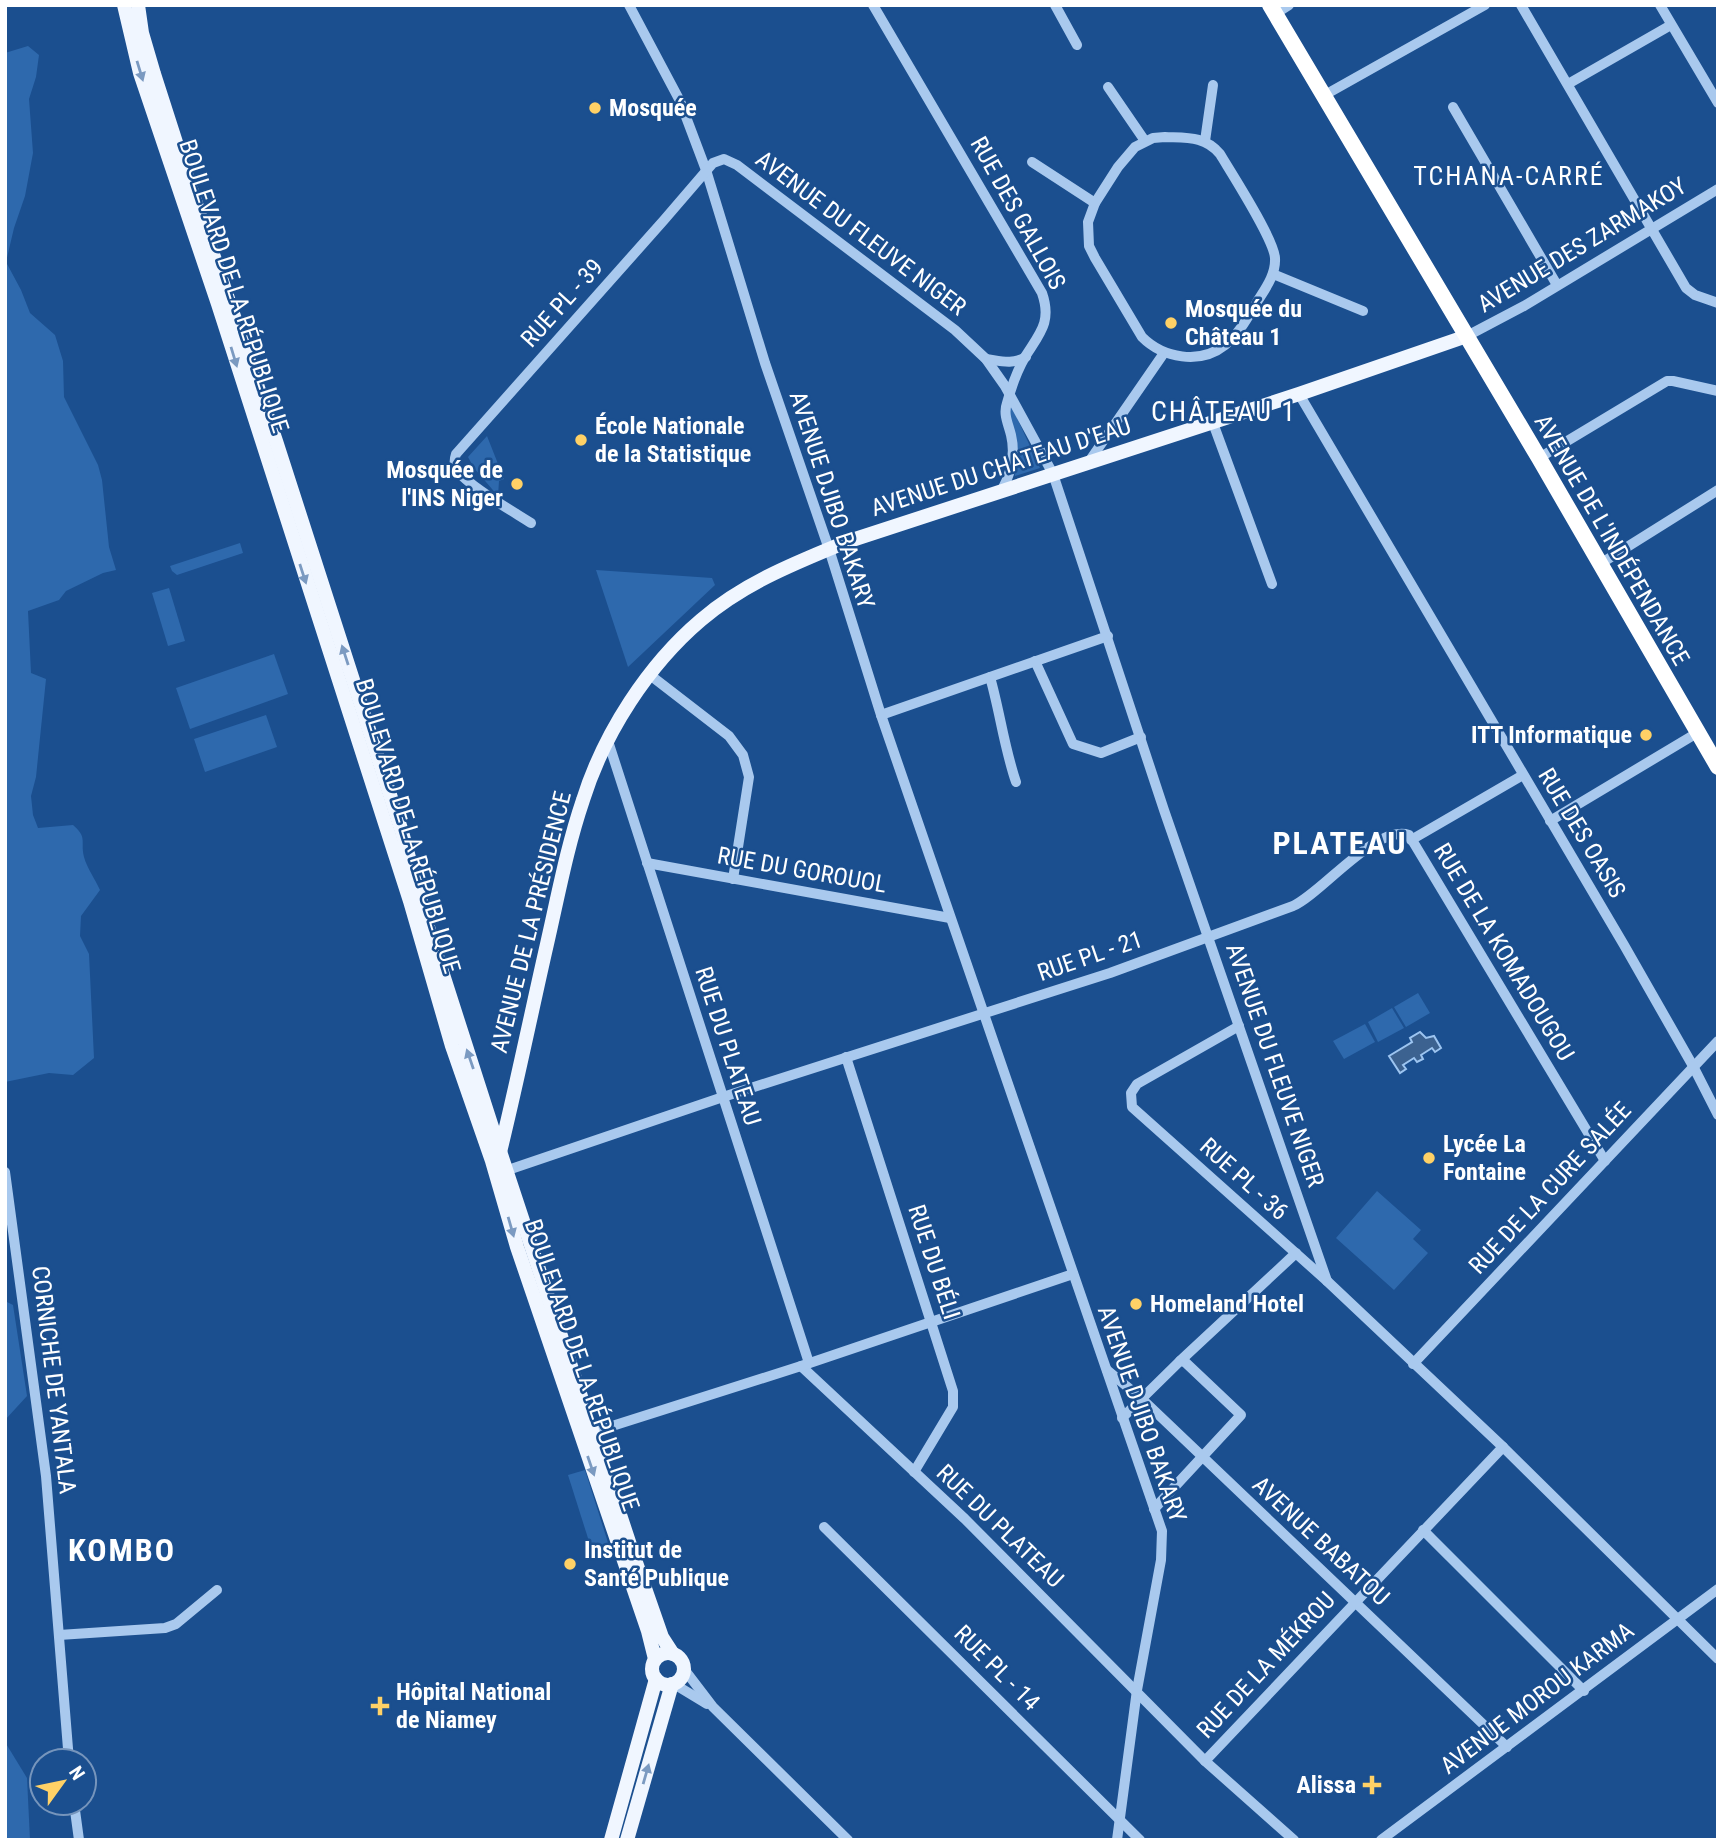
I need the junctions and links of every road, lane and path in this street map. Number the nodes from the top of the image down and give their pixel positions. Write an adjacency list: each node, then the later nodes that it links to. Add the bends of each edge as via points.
1 (124, 5): 18 (main road, BOULEVARD DE LA RÉPUBLIQUE, one-way to 18, via 129,34)
2 (138, 5): 18 (main road, BOULEVARD DE LA RÉPUBLIQUE)
3 (629, 5): 23 (street, AVENUE DJIBO BAKARY, via 680,100)
4 (873, 5): 33 (street, RUE DES GALLOIS, via 1042,293 1047,317)
5 (1055, 5): 12 (street)
6 (1289, 5): 10 (street)
7 (1485, 5): 16 (street)
8 (1521, 5): 13 (street)
9 (1660, 5): 11 (street)
10 (1272, 10): 16 (highway, AVENUE DE L'INDÉPENDANCE)
11 (1671, 25): 13 (street); 17 (street)
12 (1077, 45)
13 (1568, 84): 26 (street)
14 (1213, 85): 21 (street)
15 (1108, 86): 20 (street)
16 (1323, 96): 31 (highway, AVENUE DE L'INDÉPENDANCE)
17 (1718, 103)
18 (157, 106): 73 (main road, BOULEVARD DE LA RÉPUBLIQUE, via 396,835 452,1046)
19 (1453, 107): 28 (street)
20 (1144, 141): 21 (street, via 1165,137); 25 (street, via 1118,167)
21 (1205, 141): 27 (street, via 1220,154 1270,242)
22 (1032, 162): 25 (street)
23 (706, 170): 34 (street, AVENUE DU FLEUVE NIGER, via 724,159 737,165 955,330); 44 (street, RUE PL - 39, via 456,454 460,474); 45 (street, AVENUE DJIBO BAKARY)
24 (1718, 189): 26 (street, AVENUE DES ZARMAKOY)
25 (1095, 203): 32 (street, via 1088,222 1089,246 1142,337)
26 (1652, 227): 28 (street, AVENUE DES ZARMAKOY); 29 (street, via 1689,292)
27 (1273, 274): 30 (street); 32 (street, via 1248,317 1224,346 1203,355)
28 (1557, 285): 31 (street, AVENUE DES ZARMAKOY)
29 (1718, 303)
30 (1363, 311)
31 (1466, 336): 36 (main road, AVENUE DU CHATEAU D'EAU); 39 (highway, AVENUE DE L'INDÉPENDANCE)
32 (1164, 354): 40 (street)
33 (1026, 357): 34 (street, via 1009,363); 37 (street, RUE DES GALLOIS)
34 (986, 359): 37 (street, AVENUE DU FLEUVE NIGER)
35 (1717, 389): 39 (street, via 1667,381)
36 (1298, 394): 38 (main road, AVENUE DU CHATEAU D'EAU); 57 (street, RUE DES OASIS)
37 (1010, 395): 41 (street, AVENUE DU FLEUVE NIGER); 43 (street, RUE DES GALLOIS, via 1005,417 1012,440 1012,464)
38 (1213, 422): 40 (main road, AVENUE DU CHATEAU D'EAU); 47 (street)
39 (1539, 458): 46 (highway, AVENUE DE L'INDÉPENDANCE)
40 (1088, 463): 41 (main road, AVENUE DU CHATEAU D'EAU)
41 (1053, 474): 43 (main road, AVENUE DU CHATEAU D'EAU); 48 (street, AVENUE DU FLEUVE NIGER)
42 (1718, 490): 46 (street)
43 (1001, 492): 45 (main road, AVENUE DU CHATEAU D'EAU)
44 (531, 523)
45 (829, 549): 50 (main road, AVENUE DE LA PRÉSIDENCE, via 775,571 732,597 671,649); 52 (street, AVENUE DJIBO BAKARY)
46 (1600, 564): 53 (highway, AVENUE DE L'INDÉPENDANCE)
47 (1272, 584)
48 (1108, 635): 49 (street); 54 (street, AVENUE DU FLEUVE NIGER)
49 (1035, 661): 51 (street); 54 (street, via 1073,744 1101,753)
50 (650, 675): 55 (main road, AVENUE DE LA PRÉSIDENCE); 62 (street, via 729,736 743,755 749,776)
51 (990, 677): 52 (street); 58 (street)
52 (881, 715): 63 (street, AVENUE DJIBO BAKARY)
53 (1697, 733): 56 (highway, AVENUE DE L'INDÉPENDANCE); 59 (street)
54 (1141, 737): 64 (street, AVENUE DU FLEUVE NIGER)
55 (608, 741): 61 (street, RUE DU PLATEAU); 73 (main road, AVENUE DE LA PRÉSIDENCE, via 583,797 568,851)
56 (1718, 766)
57 (1523, 775): 59 (street, RUE DES OASIS); 60 (street, RUE DE LA KOMADOUGOU)
58 (1016, 782)
59 (1550, 821): 69 (street, RUE DES OASIS)
60 (1411, 840): 64 (street, RUE PL - 21, via 1405,834 1390,836 1349,860 1300,903); 72 (street, RUE DE LA KOMADOUGOU)
61 (647, 863): 62 (street, RUE DU GOROUOL); 70 (street, RUE DU PLATEAU)
62 (733, 879): 63 (street, RUE DU GOROUOL)
63 (950, 918): 65 (street, AVENUE DJIBO BAKARY)
64 (1209, 938): 65 (street, RUE PL - 21); 66 (street, AVENUE DU FLEUVE NIGER)
65 (984, 1013): 68 (street, RUE PL - 21); 76 (street, AVENUE DJIBO BAKARY)
66 (1239, 1026): 75 (street, RUE PL - 36, via 1137,1084 1131,1093 1132,1107); 77 (street, AVENUE DU FLEUVE NIGER)
67 (1718, 1041): 69 (street, RUE DE LA CURE SALÉE)
68 (846, 1057): 70 (street, RUE PL - 21); 78 (street, RUE DU BÉLI)
69 (1693, 1066): 71 (street, RUE DES OASIS); 72 (street, RUE DE LA CURE SALÉE)
70 (723, 1097): 73 (street, RUE PL - 21); 81 (street, RUE DU PLATEAU)
71 (1718, 1115)
72 (1605, 1161): 80 (street, RUE DE LA CURE SALÉE)
73 (498, 1164): 85 (main road, BOULEVARD DE LA RÉPUBLIQUE, via 517,1247)
74 (5, 1172): 96 (street, CORNICHE DE YANTALA, via 46,1476)
75 (1296, 1253): 77 (street, RUE PL - 36); 79 (street)
76 (1073, 1274): 78 (street); 82 (street, AVENUE DJIBO BAKARY)
77 (1327, 1281): 80 (street, AVENUE DU FLEUVE NIGER)
78 (931, 1322): 81 (street); 88 (street, RUE DU BÉLI, via 955,1402)
79 (1180, 1361): 83 (street); 87 (street, via 1241,1415)
80 (1413, 1364): 86 (street, AVENUE DU FLEUVE NIGER)
81 (805, 1365): 85 (street); 88 (street, RUE DU PLATEAU)
82 (1105, 1368): 83 (street, AVENUE BABATOU); 84 (street, AVENUE DJIBO BAKARY)
83 (1142, 1399): 84 (street); 87 (street, AVENUE BABATOU)
84 (1122, 1418): 89 (street, AVENUE DJIBO BAKARY)
85 (587, 1434): 97 (main road, BOULEVARD DE LA RÉPUBLIQUE, via 662,1637); 98 (main road, BOULEVARD DE LA RÉPUBLIQUE, one-way to 98)
86 (1503, 1447): 91 (street, RUE DE LA MÉKROU); 95 (street, AVENUE DU FLEUVE NIGER)
87 (1200, 1457): 89 (street); 94 (street, AVENUE BABATOU)
88 (914, 1472): 103 (street, RUE DU PLATEAU)
89 (1154, 1509): 103 (street, AVENUE DJIBO BAKARY, via 1162,1531 1161,1560)
90 (824, 1527): 110 (street, RUE PL - 14)
91 (1423, 1530): 94 (street, RUE DE LA MÉKROU); 104 (street)
92 (217, 1590): 96 (street, via 176,1624 164,1628)
93 (1718, 1590): 95 (street, AVENUE MOROU KARMA)
94 (1355, 1601): 107 (street, AVENUE BABATOU); 108 (street, RUE DE LA MÉKROU)
95 (1678, 1620): 99 (street, AVENUE DU FLEUVE NIGER); 104 (street, AVENUE MOROU KARMA)
96 (59, 1635): 106 (street, CORNICHE DE YANTALA)
97 (673, 1654): 98 (main road); 100 (main road)
98 (655, 1659): 101 (main road, via 652,1671)
99 (1718, 1659)
100 (684, 1669): 102 (main road); 105 (street)
101 (656, 1679): 102 (main road); 112 (main road)
102 (673, 1684): 105 (street); 113 (main road, one-way to 102)
103 (1136, 1690): 108 (street, RUE DU PLATEAU); 110 (street, AVENUE DJIBO BAKARY)
104 (1584, 1691): 107 (street, AVENUE MOROU KARMA)
105 (713, 1707): 114 (street)
106 (68, 1747)
107 (1507, 1747): 118 (street, AVENUE MOROU KARMA)
108 (1205, 1761): 117 (street, RUE DU PLATEAU)
109 (76, 1817): 111 (street)
110 (1121, 1820): 115 (street, AVENUE DJIBO BAKARY); 116 (street, RUE PL - 14)
111 (79, 1840)
112 (611, 1840)
113 (627, 1840)
114 (848, 1840)
115 (1117, 1840)
116 (1140, 1840)
117 (1294, 1840)
118 (1381, 1840)

